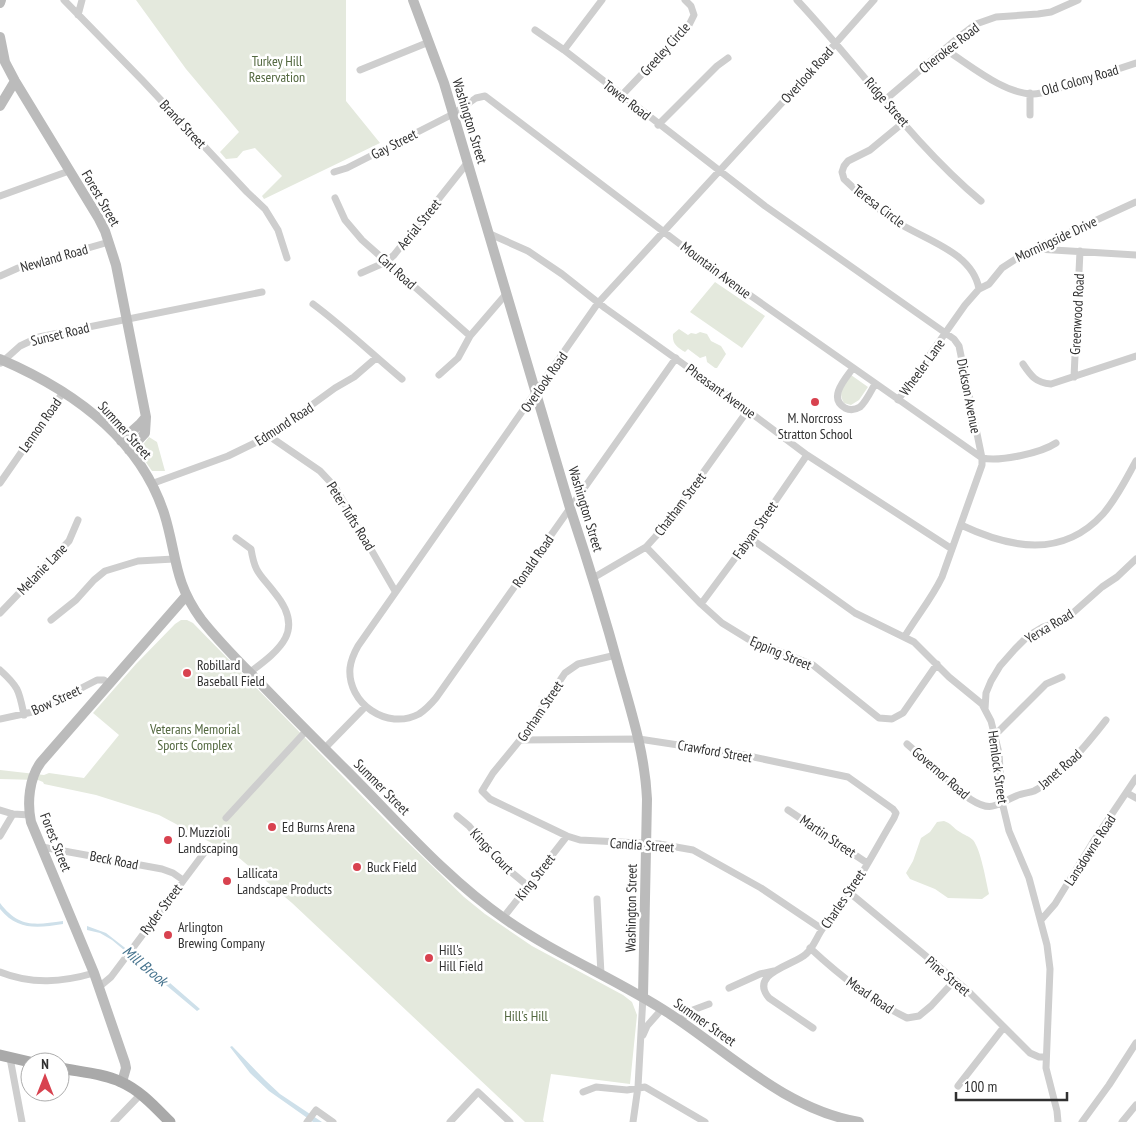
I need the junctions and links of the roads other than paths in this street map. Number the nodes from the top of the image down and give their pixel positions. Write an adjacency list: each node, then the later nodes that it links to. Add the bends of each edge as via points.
1 (64, 0): 9 (street, Brand Street)
2 (82, 0): 9 (street)
3 (413, 0): 12 (main road, Washington Street)
4 (602, 0): 14 (street)
5 (685, 0): 21 (street, Greeley Circle, via 694,15 689,25)
6 (797, 0): 13 (street, Ridge Street)
7 (874, 0): 13 (street, Overlook Road)
8 (1078, 0): 15 (street, Cherokee Road, via 1051,12 986,20 967,30)
9 (78, 15): 42 (street, Brand Street, via 265,209 278,230)
10 (535, 30): 14 (street, Tower Road)
11 (0, 37): 19 (main road, Forest Street, via 5,62)
12 (429, 42): 18 (street); 24 (main road, Washington Street)
13 (836, 43): 22 (street, Ridge Street); 30 (street, Overlook Road)
14 (564, 50): 21 (street, Tower Road)
15 (946, 50): 20 (street, Old Colony Road, via 1009,88); 22 (street, Cherokee Road)
16 (728, 58): 27 (street)
17 (1136, 63): 20 (street, Old Colony Road, via 1050,91)
18 (360, 70)
19 (15, 81): 23 (main road); 29 (main road, Forest Street)
20 (1030, 93): 25 (street)
21 (622, 95): 27 (street, Tower Road)
22 (885, 100): 26 (street, Ridge Street)
23 (0, 106)
24 (453, 114): 28 (main road, Washington Street); 31 (street, Gay Street); 36 (street, Mountain Avenue, via 476,98 485,96)
25 (1030, 116)
26 (904, 122): 34 (street, Ridge Street); 46 (street, Teresa Circle, via 870,150 848,161 842,172 844,179 892,218 963,262 975,276)
27 (658, 124): 30 (street, Tower Road)
28 (468, 162): 37 (main road, Washington Street); 43 (street, Aerial Street)
29 (70, 171): 32 (street); 38 (main road, Forest Street)
30 (718, 171): 36 (street, Overlook Road); 52 (street, Dickson Avenue)
31 (334, 172)
32 (0, 196)
33 (335, 198): 43 (street, Carl Road, via 345,220)
34 (981, 201)
35 (1136, 202): 39 (street, Morningside Drive)
36 (665, 231): 49 (street, Overlook Road); 59 (street, Mountain Avenue, via 714,270)
37 (490, 234): 48 (main road, Washington Street); 49 (street, Pheasant Avenue, via 528,251)
38 (109, 242): 45 (street, Newland Road); 51 (main road, Forest Street)
39 (1034, 248): 40 (street); 46 (street, Morningside Drive, via 1009,262)
40 (1080, 251): 41 (street); 61 (street, Greenwood Road)
41 (1136, 255)
42 (287, 258)
43 (386, 262): 44 (street, Aerial Street); 53 (street, Carl Road)
44 (360, 274)
45 (0, 276)
46 (979, 289): 52 (street, Morningside Drive)
47 (262, 292): 51 (street)
48 (507, 293): 53 (street); 65 (main road, Washington Street)
49 (598, 303): 56 (street, Pheasant Avenue); 65 (street, Overlook Road)
50 (313, 304): 55 (street, via 338,322)
51 (126, 319): 57 (street, Sunset Road, via 39,337 20,346); 68 (main road, Forest Street)
52 (946, 334): 66 (street, Wheeler Lane); 74 (street, Dickson Avenue, via 954,339 961,354)
53 (470, 336): 60 (street, via 458,358)
54 (1136, 356): 61 (street)
55 (376, 358): 62 (street); 69 (street, Edmund Road)
56 (676, 358): 67 (street, Pheasant Avenue); 78 (street, Ronald Road)
57 (1, 361): 64 (main road, Summer Street)
58 (1023, 364): 61 (street, via 1042,384)
59 (852, 368): 63 (street, Mountain Avenue); 63 (street, via 837,395 838,403 843,407 860,407)
60 (439, 375)
61 (1074, 377)
62 (402, 378)
63 (875, 384): 66 (street, Mountain Avenue)
64 (64, 391): 70 (main road, Summer Street); 76 (street, Lennon Road)
65 (536, 393): 78 (main road, Washington Street); 88 (street, Overlook Road)
66 (898, 400): 74 (street, Mountain Avenue)
67 (748, 410): 73 (street, Pheasant Avenue); 83 (street, Chatham Street, via 665,526)
68 (146, 417): 70 (main road); 72 (main road, Forest Street, via 145,433)
69 (269, 436): 77 (street, Edmund Road, via 228,456); 88 (street, Peter Tufts Road, via 320,471 335,487)
70 (121, 441): 72 (main road, Summer Street)
71 (1056, 443): 74 (street, via 1041,451 998,459)
72 (129, 450): 77 (main road, Summer Street)
73 (807, 455): 82 (street, Fabyan Street); 84 (street, Pheasant Avenue)
74 (982, 458): 80 (street, Dickson Avenue)
75 (1136, 461): 80 (street, via 1104,512 1081,533 1062,542 1033,546 1016,544)
76 (0, 484)
77 (151, 484): 85 (main road, Summer Street, via 163,511)
78 (570, 508): 87 (main road, Washington Street); 100 (street, Ronald Road, via 427,707 412,716 393,718)
79 (78, 520): 91 (street, Melanie Lane, via 69,541)
80 (961, 525): 84 (street, Dickson Avenue)
81 (236, 538): 97 (street, via 250,549 255,570 285,606 289,620 284,642)
82 (750, 538): 90 (street, Fabyan Street); 93 (street, Hemlock Street, via 854,613)
83 (646, 546): 87 (street, Chatham Street); 90 (street, Epping Street)
84 (952, 549): 93 (street, Dickson Avenue, via 936,588)
85 (174, 559): 89 (main road, Summer Street); 92 (street, via 138,561 106,571)
86 (1136, 559): 101 (street, Yerxa Road, via 1066,619 1043,627 1015,649 991,681 986,692)
87 (593, 578): 94 (main road, Washington Street)
88 (395, 591): 100 (street, Overlook Road, via 352,658 351,679 358,699)
89 (186, 596): 97 (main road, Summer Street, via 215,636); 99 (main road, Forest Street)
90 (701, 604): 95 (street, Epping Street, via 740,636 817,668 882,719 895,718 903,713)
91 (0, 613)
92 (51, 620)
93 (905, 636): 95 (street, Hemlock Street)
94 (616, 655): 107 (main road, Washington Street); 108 (street, Gorham Street, via 578,664 566,673)
95 (937, 664): 101 (street, Hemlock Street)
96 (0, 670): 102 (street, via 15,684)
97 (249, 672): 105 (main road, Summer Street)
98 (1062, 678): 106 (street, via 1046,684)
99 (110, 684): 102 (street, Bow Street, via 97,680); 120 (main road, Forest Street, via 36,769 30,796)
100 (365, 707): 110 (street)
101 (985, 710): 106 (street, Hemlock Street)
102 (24, 715): 103 (street, Bow Street)
103 (0, 719)
104 (1106, 720): 115 (street, Janet Road, via 1085,747 1050,780 1034,791)
105 (306, 731): 110 (main road, Summer Street); 122 (street)
106 (995, 735): 115 (street, Hemlock Street)
107 (639, 739): 108 (street, Crawford Street); 118 (street, Crawford Street, via 844,775); 125 (main road, Washington Street, via 646,783)
108 (520, 740): 112 (street, Gorham Street)
109 (906, 744): 115 (street, Governor Road, via 980,806 992,807)
110 (324, 749): 133 (main road, Summer Street, via 451,875)
111 (1136, 778): 113 (street, Lansdowne Road)
112 (482, 791): 124 (street, Candia Street, via 490,799)
113 (1127, 793): 114 (street); 134 (street, Lansdowne Road, via 1092,842 1055,904)
114 (1136, 798)
115 (1002, 802): 134 (street, Hemlock Street)
116 (0, 810): 119 (street)
117 (788, 810): 128 (street, Martin Street)
118 (896, 812): 128 (street, Charles Street)
119 (13, 814): 120 (street); 123 (street)
120 (30, 816): 126 (main road, Forest Street)
121 (457, 816): 130 (street, Kings Court, via 498,861)
122 (226, 818)
123 (0, 836)
124 (566, 836): 125 (street, Candia Street, via 586,841); 130 (street, King Street)
125 (646, 844): 135 (street, Candia Street, via 681,847 701,854 761,888); 144 (main road, Washington Street)
126 (42, 847): 129 (street, Beck Road, via 162,869); 139 (main road, Forest Street)
127 (204, 853): 129 (street, Ryder Street)
128 (867, 862): 131 (street, Charles Street)
129 (183, 880): 142 (street, Ryder Street, via 111,977)
130 (528, 886): 133 (street, King Street)
131 (850, 893): 135 (street, Charles Street); 141 (street, Pine Street)
132 (597, 899): 140 (street)
133 (503, 918): 140 (main road, Summer Street)
134 (1041, 920): 153 (street, Hemlock Street, via 1050,969)
135 (822, 929): 136 (street, Charles Street)
136 (810, 948): 137 (street, Charles Street, via 806,954); 141 (street, Mead Road, via 831,968 907,1018 919,1016)
137 (774, 971): 143 (street, Charles Street); 148 (street, via 764,984 766,994)
138 (0, 972): 139 (street, via 41,981)
139 (94, 973): 142 (main road, Forest Street)
140 (601, 974): 144 (main road, Summer Street)
141 (954, 981): 149 (street, Pine Street)
142 (99, 987): 156 (main road, Forest Street, via 126,1064)
143 (729, 988)
144 (643, 996): 146 (main road, Summer Street); 150 (street, Washington Street)
145 (709, 1004): 147 (street)
146 (662, 1008): 147 (main road, Summer Street); 150 (street, Washington Street)
147 (679, 1020): 172 (main road, Summer Street, via 792,1099 816,1110)
148 (812, 1028)
149 (1004, 1028): 153 (street, Pine Street, via 1030,1053); 157 (street)
150 (642, 1040): 158 (street, Washington Street)
151 (1136, 1043): 175 (street)
152 (3, 1058): 154 (main road); 164 (street)
153 (1046, 1058): 162 (street, Hemlock Street)
154 (20, 1061)
155 (70, 1070): 156 (main road)
156 (122, 1082): 160 (main road)
157 (958, 1086)
158 (638, 1087): 159 (street, via 627,1090 596,1087); 170 (street, Washington Street); 171 (street, via 651,1088)
159 (583, 1092)
160 (140, 1095): 165 (street); 166 (main road)
161 (1136, 1105): 176 (street)
162 (1057, 1111): 173 (street, Hemlock Street); 174 (street, Hemlock Street)
163 (308, 1121): 167 (street, via 316,1110)
164 (22, 1122)
165 (114, 1122)
166 (170, 1122)
167 (333, 1122)
168 (450, 1122): 169 (street, via 478,1092)
169 (510, 1122)
170 (634, 1122)
171 (705, 1122)
172 (859, 1122)
173 (1058, 1122)
174 (1063, 1122)
175 (1082, 1122)
176 (1122, 1122)

